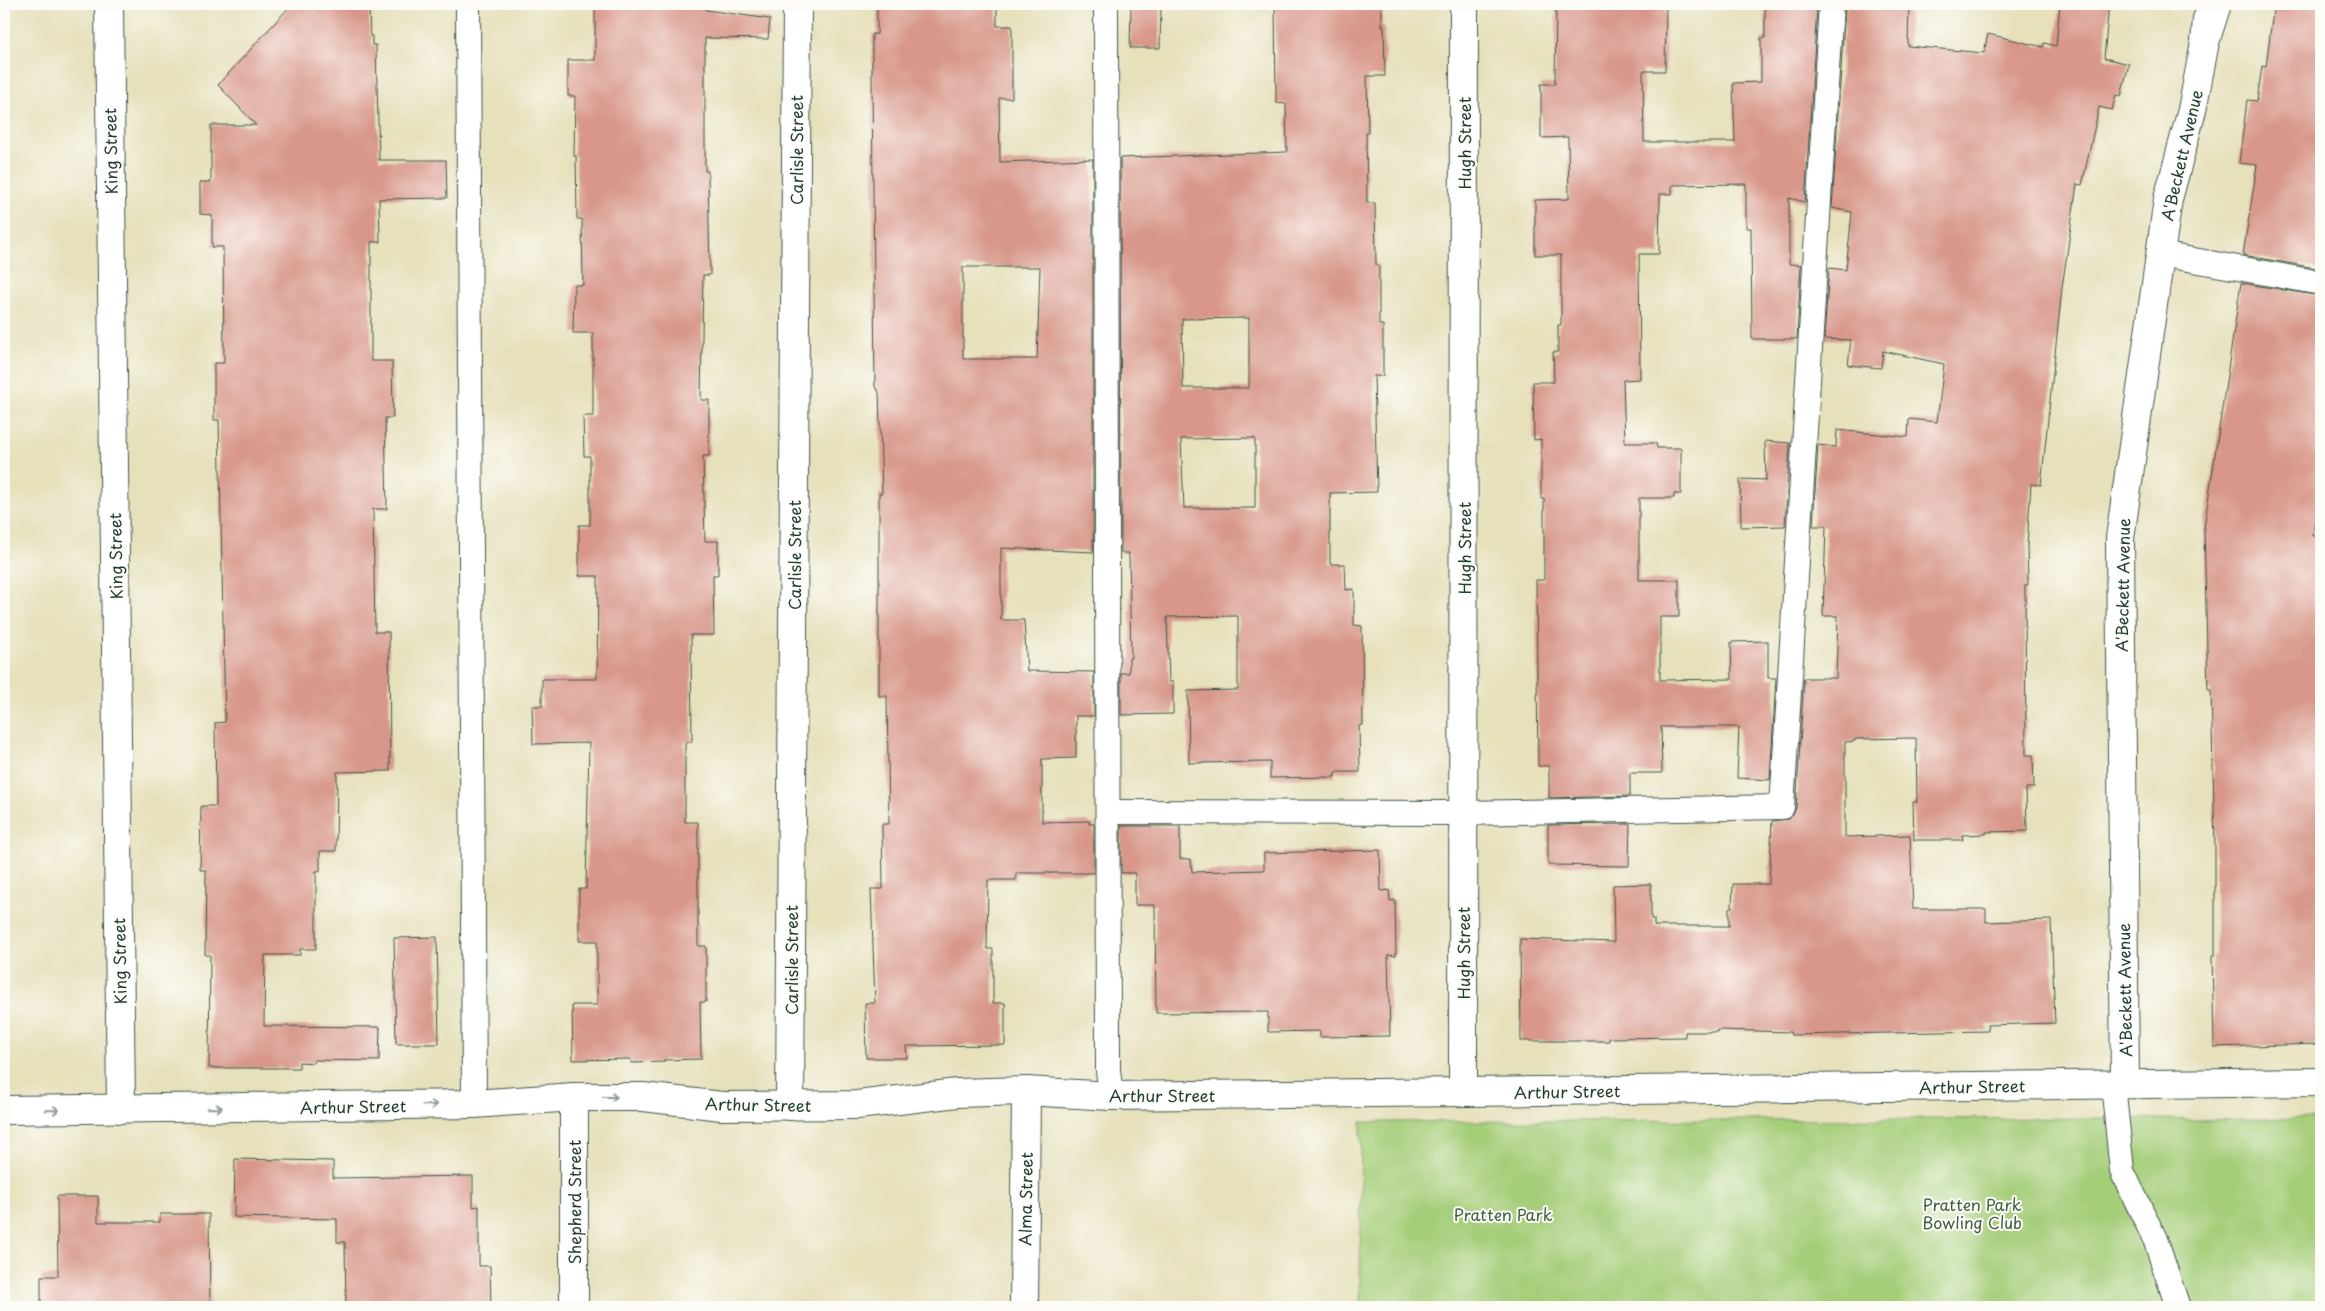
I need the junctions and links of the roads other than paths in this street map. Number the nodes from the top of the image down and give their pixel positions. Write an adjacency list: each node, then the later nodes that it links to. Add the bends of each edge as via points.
1 (108, 4): 22 (street, King Street)
2 (468, 4): 20 (lane)
3 (797, 4): 21 (street, Carlisle Street)
4 (1106, 4): 12 (lane)
5 (1464, 4): 13 (street, Hugh Street)
6 (1831, 4): 13 (lane, via 1782,807)
7 (2208, 4): 9 (street, A'Beckett Avenue)
8 (2217, 4): 9 (street)
9 (2205, 42): 10 (street, A'Beckett Avenue, via 2192,110 2168,199)
10 (2160, 254): 11 (lane); 15 (street, A'Beckett Avenue, via 2120,538)
11 (2321, 283)
12 (1109, 812): 13 (lane); 18 (lane, via 1108,1070)
13 (1463, 813): 17 (street, Hugh Street)
14 (2321, 1082): 15 (street, Arthur Street)
15 (2119, 1084): 17 (street, Arthur Street); 26 (lane, via 2122,1171 2155,1239)
16 (1026, 1090): 18 (street, Arthur Street); 21 (street, Arthur Street, via 956,1093 858,1105); 25 (street, Alma Street)
17 (1463, 1092): 18 (street, Arthur Street)
18 (1111, 1096)
19 (574, 1097): 20 (street, Arthur Street); 21 (street, Arthur Street, one-way to 21, via 643,1097 722,1106); 24 (street, Shepherd Street)
20 (474, 1104): 22 (street, Arthur Street, one-way to 20)
21 (790, 1106)
22 (121, 1109): 23 (street, Arthur Street, one-way to 22)
23 (4, 1110)
24 (574, 1307)
25 (1024, 1307)
26 (2178, 1307)

